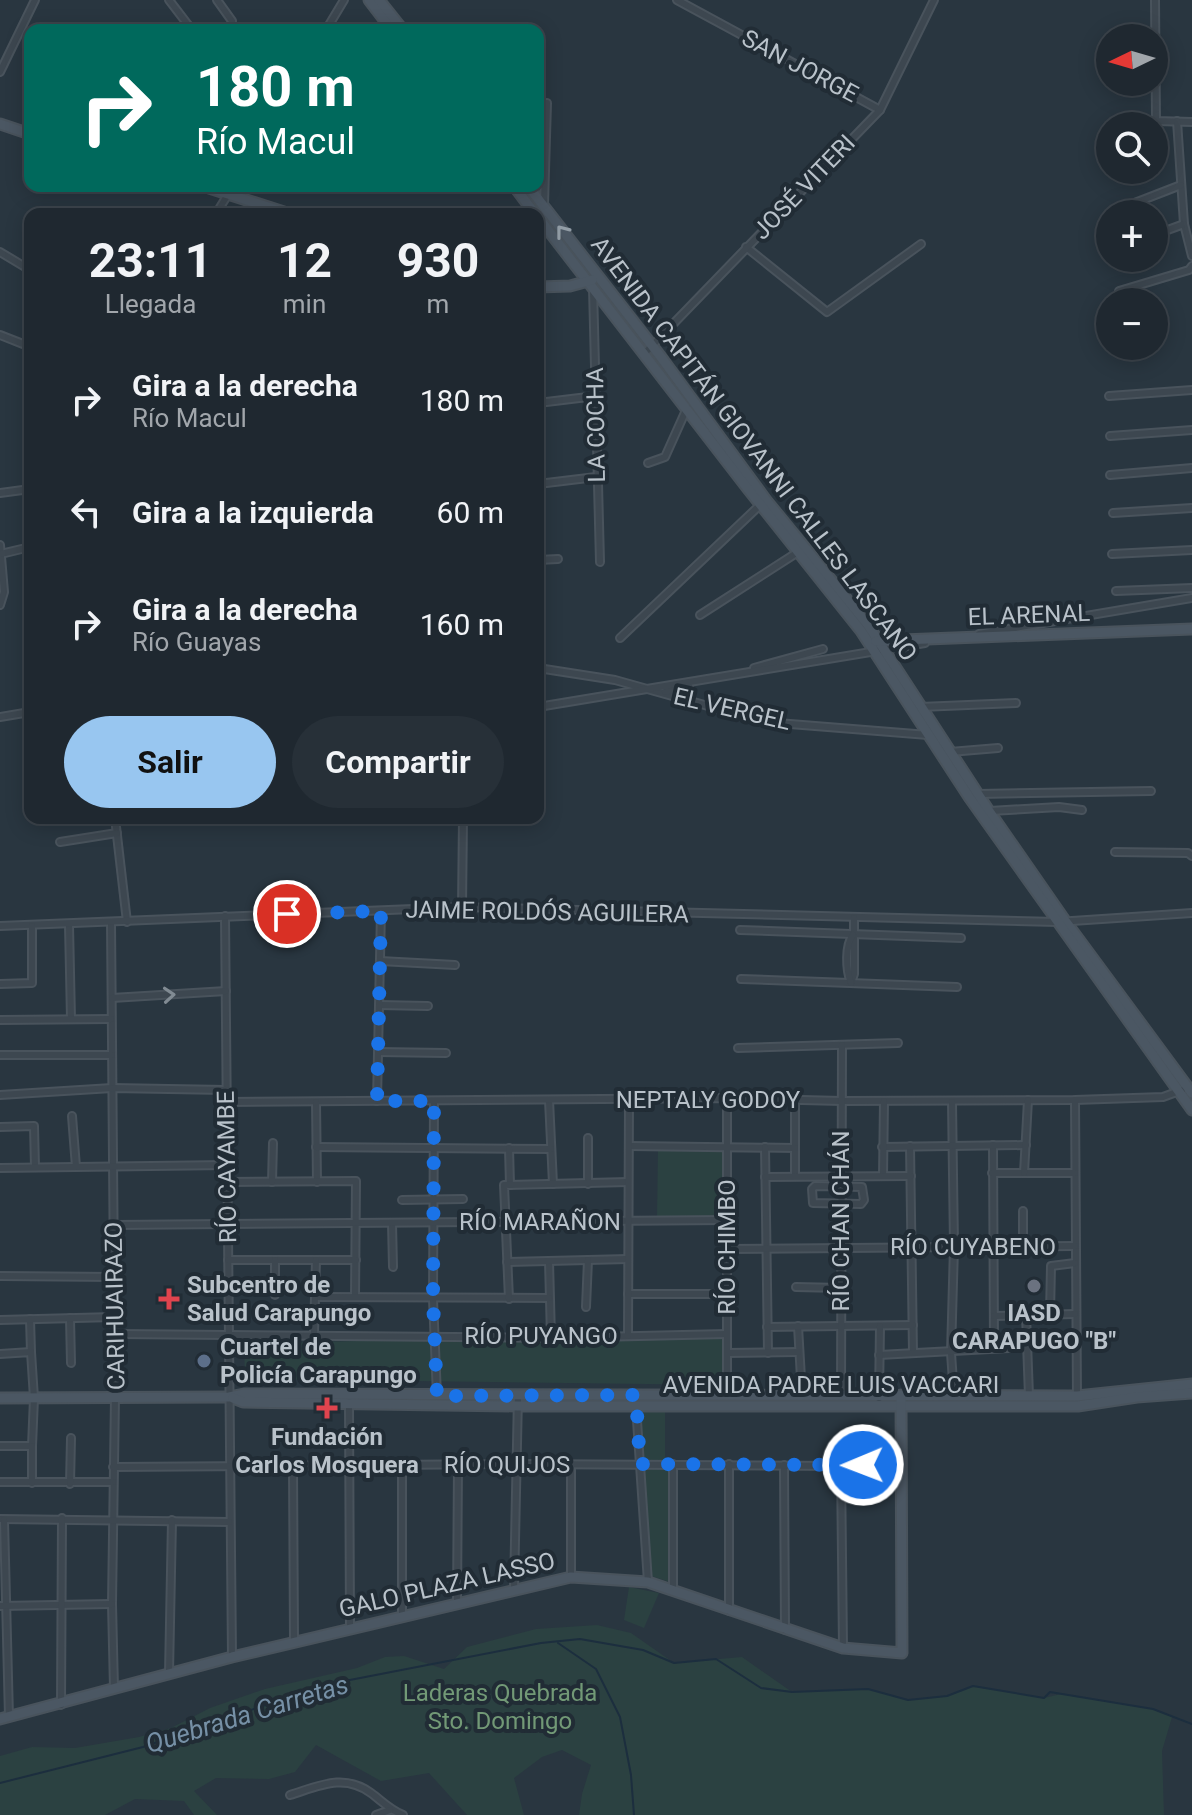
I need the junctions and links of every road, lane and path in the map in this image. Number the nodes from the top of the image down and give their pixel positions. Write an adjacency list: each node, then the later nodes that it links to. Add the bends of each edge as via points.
1 (35, 0): 15 (street)
2 (169, 0): 11 (street)
3 (217, 0): 10 (street)
4 (344, 0): 12 (street)
5 (369, 0): 13 (main road)
6 (379, 0): 14 (main road)
7 (677, 0): 17 (street, SAN JORGE)
8 (934, 0): 17 (street, JOSÉ VITERI)
9 (1155, 0): 18 (street, via 1156,121)
10 (232, 21)
11 (187, 24)
12 (330, 24)
13 (387, 24)
14 (398, 24)
15 (0, 72)
16 (547, 103): 22 (street)
17 (880, 110): 34 (street, JOSÉ VITERI)
18 (1177, 121): 19 (street); 23 (street)
19 (1192, 122)
20 (0, 124): 21 (main road)
21 (24, 132)
22 (544, 144)
23 (1181, 185): 26 (street); 31 (street)
24 (235, 192): 27 (main road)
25 (520, 192): 28 (main road, AVENIDA CAPITÁN GIOVANNI CALLES LASCANO)
26 (1142, 200)
27 (275, 208)
28 (534, 208)
29 (544, 218): 39 (main road, AVENIDA CAPITÁN GIOVANNI CALLES LASCANO, one-way to 29)
30 (544, 220): 40 (main road, AVENIDA CAPITÁN GIOVANNI CALLES LASCANO)
31 (1184, 224): 32 (street); 36 (street)
32 (1168, 230)
33 (921, 244): 34 (street, via 827,312)
34 (746, 247): 45 (street, JOSÉ VITERI)
35 (0, 252): 37 (street)
36 (1192, 256)
37 (24, 266)
38 (1192, 266): 42 (street)
39 (598, 276): 40 (main road); 45 (main road, AVENIDA CAPITÁN GIOVANNI CALLES LASCANO)
40 (591, 285): 41 (main road); 45 (main road, AVENIDA CAPITÁN GIOVANNI CALLES LASCANO); 47 (street, LA COCHA)
41 (544, 287)
42 (1129, 288)
43 (0, 335): 44 (street)
44 (23, 344)
45 (649, 350): 50 (main road, AVENIDA CAPITÁN GIOVANNI CALLES LASCANO); 79 (main road, AVENIDA CAPITÁN GIOVANNI CALLES LASCANO)
46 (1192, 390): 48 (street)
47 (596, 396): 49 (street); 56 (street, LA COCHA)
48 (1109, 396)
49 (544, 402)
50 (687, 408): 53 (street, via 665,457); 60 (main road, AVENIDA CAPITÁN GIOVANNI CALLES LASCANO)
51 (1192, 430): 52 (street)
52 (1110, 436)
53 (648, 463)
54 (1192, 468): 55 (street)
55 (1110, 475)
56 (596, 477): 57 (street); 71 (street, LA COCHA)
57 (544, 483)
58 (24, 490): 59 (street)
59 (0, 493)
60 (760, 505): 66 (main road, AVENIDA CAPITÁN GIOVANNI CALLES LASCANO); 78 (street)
61 (1192, 508): 62 (street)
62 (1113, 513)
63 (0, 545): 67 (street)
64 (24, 548): 67 (street)
65 (1192, 550): 68 (street)
66 (798, 552): 76 (street); 79 (main road, AVENIDA CAPITÁN GIOVANNI CALLES LASCANO)
67 (1, 554): 75 (street)
68 (1112, 554)
69 (558, 559): 70 (street)
70 (544, 560)
71 (600, 562)
72 (1192, 588): 73 (street)
73 (1116, 591)
74 (1192, 598): 84 (street)
75 (0, 605)
76 (700, 615)
77 (1192, 629): 79 (main road, EL ARENAL)
78 (620, 638)
79 (874, 641): 85 (main road, AVENIDA CAPITÁN GIOVANNI CALLES LASCANO); 88 (main road, AVENIDA CAPITÁN GIOVANNI CALLES LASCANO)
80 (823, 649): 82 (street)
81 (544, 669): 82 (street, EL VERGEL)
82 (662, 693): 88 (street, EL VERGEL, via 765,722)
83 (1016, 703): 85 (street)
84 (544, 706)
85 (920, 707): 90 (main road, AVENIDA CAPITÁN GIOVANNI CALLES LASCANO)
86 (24, 713): 87 (street)
87 (0, 717)
88 (928, 735): 108 (main road, AVENIDA CAPITÁN GIOVANNI CALLES LASCANO)
89 (998, 748): 90 (street)
90 (950, 752): 92 (main road, AVENIDA CAPITÁN GIOVANNI CALLES LASCANO)
91 (1151, 791): 92 (street)
92 (977, 794): 94 (main road, AVENIDA CAPITÁN GIOVANNI CALLES LASCANO)
93 (1082, 810): 94 (street)
94 (989, 811): 108 (main road, AVENIDA CAPITÁN GIOVANNI CALLES LASCANO)
95 (116, 824): 97 (street)
96 (463, 824): 101 (street)
97 (117, 833): 98 (street); 107 (street)
98 (60, 842)
99 (1115, 852): 100 (street)
100 (1192, 856)
101 (462, 907): 102 (street, JAIME ROLDÓS AGUILERA); 105 (street, JAIME ROLDÓS AGUILERA)
102 (381, 911): 104 (street, JAIME ROLDÓS AGUILERA); 115 (street)
103 (1192, 913): 108 (street, JAIME ROLDÓS AGUILERA)
104 (225, 916): 107 (street, JAIME ROLDÓS AGUILERA); 121 (street, RÍO CAYAMBE)
105 (854, 918): 108 (street, JAIME ROLDÓS AGUILERA); 113 (street)
106 (111, 922): 107 (street, JAIME ROLDÓS AGUILERA); 109 (street, JAIME ROLDÓS AGUILERA); 122 (street, CARIHUAIRAZO)
107 (127, 922)
108 (1062, 922): 137 (main road, AVENIDA CAPITÁN GIOVANNI CALLES LASCANO)
109 (69, 925): 111 (street, JAIME ROLDÓS AGUILERA); 125 (street)
110 (0, 926): 111 (street, JAIME ROLDÓS AGUILERA)
111 (32, 926): 119 (street, via 32,983)
112 (740, 930): 113 (street)
113 (853, 935): 114 (street); 118 (street)
114 (961, 938)
115 (380, 961): 116 (street); 123 (street)
116 (455, 965)
117 (741, 979): 118 (street)
118 (851, 983): 120 (street)
119 (0, 984)
120 (957, 987)
121 (226, 991): 122 (street, one-way to 121); 136 (street, RÍO CAYAMBE)
122 (112, 998): 126 (street, CARIHUAIRAZO)
123 (379, 1005): 124 (street); 131 (street)
124 (428, 1006)
125 (71, 1019): 126 (street); 127 (street)
126 (111, 1019): 134 (street, CARIHUAIRAZO)
127 (0, 1020)
128 (898, 1043): 129 (street)
129 (842, 1045): 130 (street); 147 (street, RÍO CHAN CHÁN)
130 (738, 1048)
131 (378, 1052): 132 (street); 145 (street)
132 (446, 1053)
133 (0, 1055): 134 (street)
134 (112, 1055): 135 (street, CARIHUAIRAZO)
135 (112, 1088): 136 (street); 138 (street); 171 (street, CARIHUAIRAZO)
136 (226, 1090): 149 (street, RÍO CAYAMBE)
137 (1186, 1091): 144 (street, NEPTALY GODOY, via 1163,1097); 152 (main road, AVENIDA CAPITÁN GIOVANNI CALLES LASCANO)
138 (0, 1095)
139 (727, 1098): 140 (street, NEPTALY GODOY); 142 (street, NEPTALY GODOY); 161 (street, RÍO CHIMBO)
140 (795, 1099): 147 (street, NEPTALY GODOY); 168 (street)
141 (549, 1100): 142 (street, NEPTALY GODOY); 146 (street, NEPTALY GODOY); 169 (street)
142 (629, 1100): 160 (street)
143 (1028, 1100): 144 (street, NEPTALY GODOY); 151 (street, NEPTALY GODOY); 159 (street)
144 (1075, 1100): 177 (street)
145 (377, 1101): 146 (street, NEPTALY GODOY); 150 (street, NEPTALY GODOY)
146 (434, 1101): 166 (street)
147 (842, 1101): 148 (street, NEPTALY GODOY); 179 (street, RÍO CHAN CHÁN)
148 (884, 1101): 151 (street, NEPTALY GODOY); 165 (street)
149 (226, 1102): 150 (street, NEPTALY GODOY); 170 (street, RÍO CAYAMBE)
150 (316, 1102): 163 (street)
151 (952, 1102): 157 (street)
152 (1192, 1110)
153 (72, 1116): 173 (street)
154 (0, 1127): 172 (street, via 34,1126)
155 (588, 1138): 188 (street)
156 (273, 1143): 184 (street)
157 (952, 1145): 158 (street); 162 (street); 206 (street)
158 (993, 1145): 159 (street); 175 (street)
159 (1026, 1145): 176 (street)
160 (629, 1146): 161 (street); 186 (street)
161 (727, 1146): 164 (street); 196 (street, RÍO CHIMBO)
162 (910, 1146): 165 (street); 181 (street)
163 (316, 1147): 166 (street); 185 (street)
164 (765, 1147): 168 (street); 182 (street)
165 (882, 1147): 180 (street)
166 (433, 1148): 167 (street); 193 (street)
167 (509, 1148): 169 (street); 189 (street)
168 (795, 1148): 178 (street)
169 (551, 1149): 187 (street)
170 (227, 1165): 171 (street); 183 (street, RÍO CAYAMBE)
171 (114, 1166): 173 (street); 203 (street, CARIHUAIRAZO)
172 (35, 1167): 173 (street); 174 (street)
173 (76, 1167)
174 (0, 1168)
175 (992, 1173): 176 (street); 207 (street)
176 (1024, 1173): 177 (street)
177 (1075, 1173): 204 (street)
178 (795, 1176): 179 (street); 182 (street)
179 (842, 1176): 180 (street); 190 (street, RÍO CHAN CHÁN)
180 (883, 1176): 181 (street)
181 (911, 1176): 205 (street)
182 (765, 1177): 211 (street)
183 (227, 1182): 184 (street); 202 (street, RÍO CAYAMBE)
184 (272, 1182): 185 (street)
185 (317, 1182): 200 (street, via 356,1181)
186 (628, 1182): 188 (street); 199 (street)
187 (553, 1184): 188 (street); 189 (street)
188 (588, 1184)
189 (507, 1185): 197 (street)
190 (842, 1186): 194 (street, RÍO CHAN CHÁN); 194 (street, via 864,1189 861,1204); 194 (street, via 813,1187 812,1201)
191 (463, 1199): 193 (street)
192 (402, 1200): 193 (street)
193 (433, 1200): 198 (street)
194 (842, 1204): 209 (street, RÍO CHAN CHÁN)
195 (1023, 1211): 208 (street)
196 (727, 1220): 199 (street, RÍO MARAÑON); 210 (street, RÍO CHIMBO)
197 (505, 1221): 198 (street, RÍO MARAÑON); 199 (street, RÍO MARAÑON); 219 (street)
198 (433, 1222): 201 (street, RÍO MARAÑON); 232 (street)
199 (628, 1222): 212 (street)
200 (357, 1223): 201 (street, RÍO MARAÑON); 202 (street, RÍO MARAÑON); 216 (street)
201 (392, 1223): 221 (street)
202 (227, 1224): 203 (street, RÍO MARAÑON); 213 (street, RÍO CAYAMBE)
203 (114, 1225): 223 (street, CARIHUAIRAZO)
204 (1075, 1246): 208 (street, RÍO CUYABENO); 220 (street)
205 (912, 1247): 206 (street, RÍO CUYABENO); 209 (street, RÍO CUYABENO); 243 (street)
206 (954, 1247): 207 (street, RÍO CUYABENO); 262 (street)
207 (993, 1247): 208 (street, RÍO CUYABENO); 238 (street)
208 (1023, 1247)
209 (841, 1248): 211 (street, RÍO CUYABENO); 225 (street, RÍO CHAN CHÁN)
210 (727, 1249): 211 (street, RÍO CUYABENO); 227 (street, RÍO CHIMBO)
211 (766, 1249): 247 (street)
212 (628, 1259): 217 (street); 226 (street)
213 (228, 1260): 214 (street); 248 (street, RÍO CAYAMBE)
214 (275, 1260): 215 (street); 228 (street)
215 (316, 1260): 216 (street); 229 (street)
216 (356, 1260): 230 (street)
217 (588, 1260): 218 (street); 234 (street)
218 (549, 1261): 219 (street); 231 (street)
219 (507, 1262): 233 (street)
220 (1075, 1263): 235 (street, via 1051,1266); 236 (street)
221 (393, 1267)
222 (0, 1276): 223 (street)
223 (115, 1277): 239 (street, CARIHUAIRAZO)
224 (796, 1287): 225 (street)
225 (841, 1288): 245 (street, RÍO CHAN CHÁN)
226 (628, 1294): 227 (street); 252 (street)
227 (727, 1294): 251 (street, RÍO CHIMBO)
228 (275, 1295)
229 (315, 1297): 230 (street); 250 (street)
230 (355, 1297): 232 (street)
231 (549, 1298): 233 (street); 254 (street)
232 (433, 1299): 233 (street); 253 (street)
233 (509, 1299)
234 (586, 1307)
235 (1050, 1314): 236 (street); 237 (street)
236 (1075, 1314): 282 (street)
237 (1026, 1315): 238 (street); 256 (street)
238 (994, 1316): 255 (street)
239 (114, 1317): 240 (street); 249 (street, CARIHUAIRAZO)
240 (70, 1318): 241 (street); 265 (street)
241 (30, 1319): 242 (street); 257 (street)
242 (0, 1320)
243 (913, 1325): 246 (street); 261 (street)
244 (798, 1326): 245 (street); 247 (street); 258 (street)
245 (841, 1326): 246 (street); 276 (street, RÍO CHAN CHÁN)
246 (880, 1326): 264 (street)
247 (767, 1327): 260 (street)
248 (229, 1333): 249 (street, RÍO PUYANGO); 250 (street, RÍO PUYANGO); 275 (street, RÍO CAYAMBE)
249 (115, 1334): 274 (street, CARIHUAIRAZO)
250 (314, 1334): 253 (street, RÍO PUYANGO)
251 (727, 1334): 252 (street, RÍO PUYANGO); 259 (street, RÍO CHIMBO)
252 (628, 1336): 254 (street, RÍO PUYANGO)
253 (435, 1337): 254 (street, RÍO PUYANGO); 270 (street)
254 (551, 1338)
255 (994, 1347): 256 (street); 262 (street)
256 (1026, 1347): 273 (street)
257 (31, 1352): 263 (street); 267 (street)
258 (798, 1352): 260 (street); 271 (street)
259 (727, 1353): 260 (street); 269 (street, RÍO CHIMBO)
260 (768, 1353)
261 (913, 1353): 262 (street); 264 (street)
262 (951, 1353): 272 (street)
263 (0, 1354)
264 (879, 1355): 279 (street)
265 (71, 1363)
266 (1192, 1384): 282 (main road, AVENIDA PADRE LUIS VACCARI)
267 (34, 1393): 274 (main road, AVENIDA PADRE LUIS VACCARI); 277 (main road, AVENIDA PADRE LUIS VACCARI); 285 (street)
268 (1192, 1393): 282 (main road, AVENIDA PADRE LUIS VACCARI)
269 (727, 1395): 271 (main road, AVENIDA PADRE LUIS VACCARI); 278 (main road, AVENIDA PADRE LUIS VACCARI)
270 (437, 1396): 275 (main road, AVENIDA PADRE LUIS VACCARI); 281 (main road, AVENIDA PADRE LUIS VACCARI)
271 (802, 1396): 276 (main road, AVENIDA PADRE LUIS VACCARI)
272 (954, 1396): 273 (main road, AVENIDA PADRE LUIS VACCARI); 280 (main road, AVENIDA PADRE LUIS VACCARI)
273 (1029, 1396): 282 (main road, AVENIDA PADRE LUIS VACCARI)
274 (115, 1397): 275 (main road, AVENIDA PADRE LUIS VACCARI); 299 (street, CARIHUAIRAZO)
275 (229, 1397): 283 (main road, AVENIDA PADRE LUIS VACCARI, via 243,1402); 300 (street, RÍO CAYAMBE)
276 (841, 1397): 279 (main road, AVENIDA PADRE LUIS VACCARI)
277 (0, 1398)
278 (636, 1400): 279 (main road, AVENIDA PADRE LUIS VACCARI); 281 (main road, AVENIDA PADRE LUIS VACCARI); 289 (street)
279 (878, 1400): 280 (main road, AVENIDA PADRE LUIS VACCARI)
280 (901, 1400): 282 (main road, AVENIDA PADRE LUIS VACCARI); 287 (main road)
281 (518, 1401): 283 (main road, AVENIDA PADRE LUIS VACCARI); 288 (street)
282 (1077, 1401)
283 (349, 1402): 292 (street)
284 (71, 1438): 304 (street)
285 (32, 1443): 286 (street); 303 (street)
286 (0, 1446)
287 (901, 1463): 298 (street, RÍO QUIJOS); 323 (main road, GALO PLAZA LASSO, via 902,1653)
288 (517, 1464): 294 (street, RÍO QUIJOS); 295 (street, RÍO QUIJOS); 312 (street)
289 (640, 1464): 290 (street, RÍO QUIJOS); 295 (street, RÍO QUIJOS); 311 (street)
290 (673, 1464): 291 (street, RÍO QUIJOS); 313 (street)
291 (729, 1464): 296 (street, RÍO QUIJOS); 318 (street)
292 (350, 1465): 293 (street, RÍO QUIJOS); 297 (street, RÍO QUIJOS); 320 (street)
293 (402, 1465): 294 (street, RÍO QUIJOS); 319 (street)
294 (458, 1465): 315 (street)
295 (571, 1465): 310 (street)
296 (784, 1465): 298 (street, RÍO QUIJOS); 321 (street)
297 (293, 1466): 300 (street, RÍO QUIJOS); 322 (street)
298 (841, 1466): 323 (street)
299 (113, 1467): 300 (street, RÍO QUIJOS); 302 (street, CARIHUAIRAZO)
300 (229, 1467): 309 (street, RÍO CAYAMBE)
301 (0, 1482): 303 (street)
302 (113, 1482): 304 (street); 306 (street, CARIHUAIRAZO)
303 (32, 1483): 304 (street)
304 (70, 1484)
305 (62, 1518): 306 (street); 307 (street); 314 (street)
306 (115, 1519): 308 (street); 316 (street, CARIHUAIRAZO)
307 (2, 1520): 317 (street)
308 (172, 1520): 309 (street); 325 (street)
309 (229, 1522): 324 (street, RÍO CAYAMBE)
310 (571, 1577): 311 (main road, GALO PLAZA LASSO); 312 (main road, GALO PLAZA LASSO)
311 (648, 1582): 313 (main road, GALO PLAZA LASSO)
312 (514, 1589): 315 (main road, GALO PLAZA LASSO)
313 (673, 1591): 318 (main road, GALO PLAZA LASSO)
314 (60, 1603): 316 (street); 317 (street); 327 (street)
315 (457, 1603): 319 (main road, GALO PLAZA LASSO)
316 (112, 1604): 326 (street, CARIHUAIRAZO)
317 (3, 1606): 328 (street)
318 (729, 1611): 321 (main road, GALO PLAZA LASSO)
319 (402, 1615): 320 (main road, GALO PLAZA LASSO)
320 (350, 1628): 322 (main road, GALO PLAZA LASSO)
321 (785, 1630): 323 (main road, GALO PLAZA LASSO)
322 (294, 1642): 324 (main road, GALO PLAZA LASSO)
323 (843, 1648)
324 (232, 1657): 325 (main road, GALO PLAZA LASSO)
325 (169, 1674): 326 (main road, GALO PLAZA LASSO)
326 (114, 1689): 327 (main road, GALO PLAZA LASSO)
327 (61, 1705): 328 (main road, GALO PLAZA LASSO)
328 (4, 1718)
329 (290, 1795): 330 (street, via 337,1780 358,1783)
330 (390, 1810): 331 (street); 332 (street)
331 (376, 1815)
332 (403, 1815)

